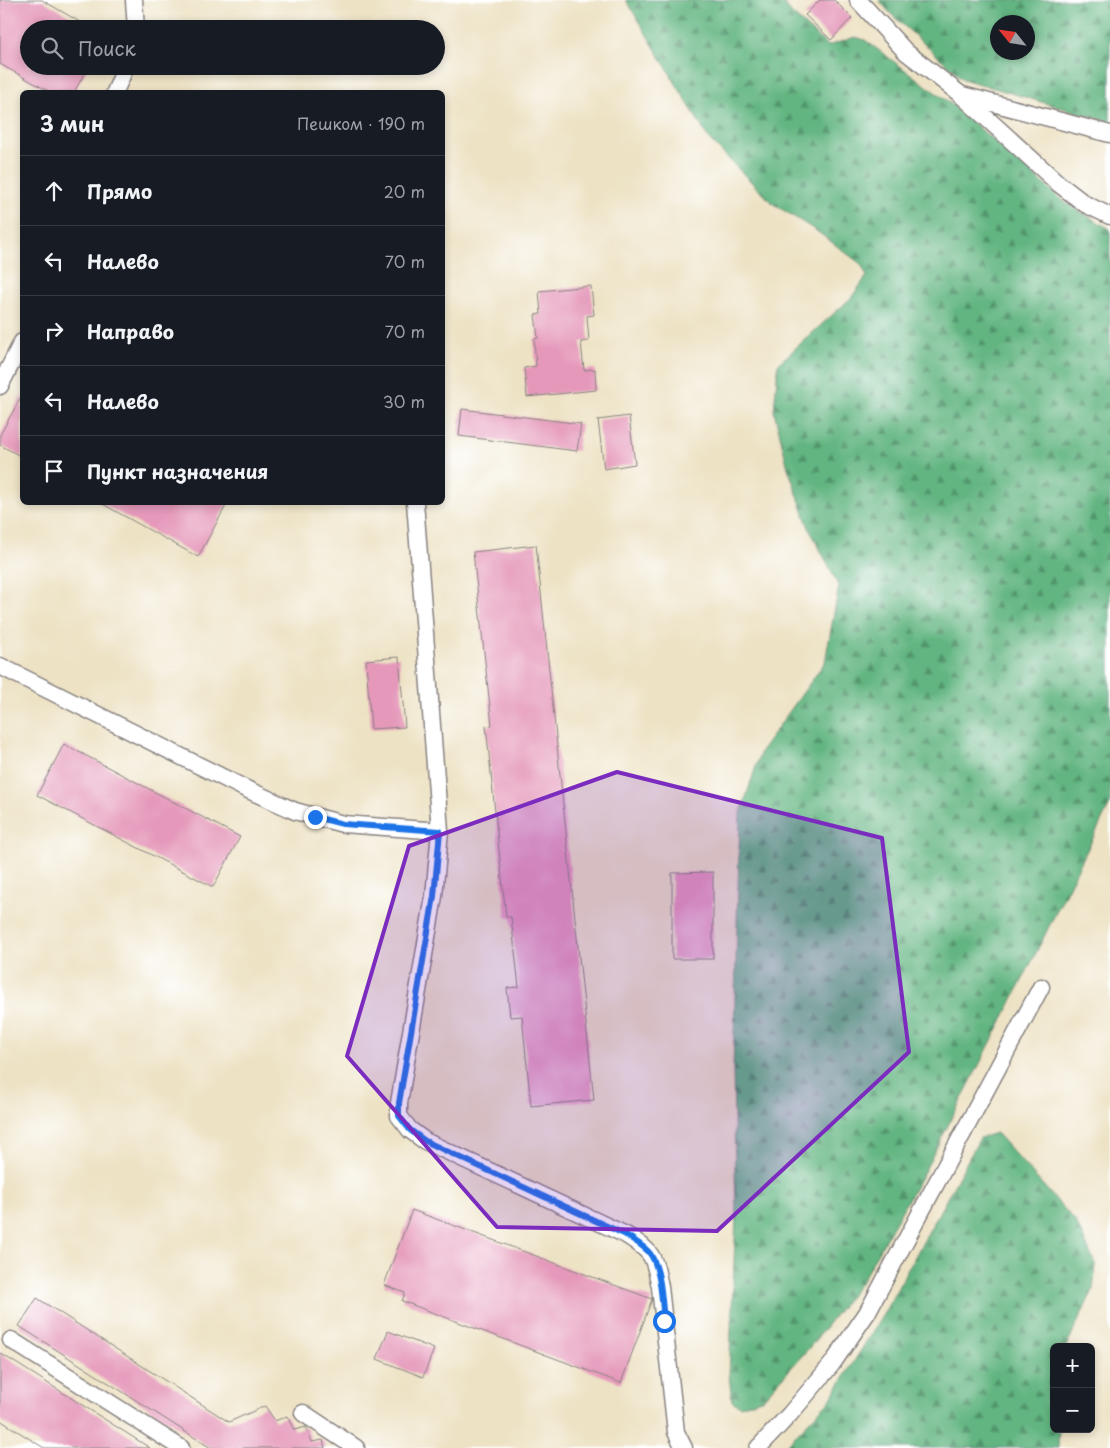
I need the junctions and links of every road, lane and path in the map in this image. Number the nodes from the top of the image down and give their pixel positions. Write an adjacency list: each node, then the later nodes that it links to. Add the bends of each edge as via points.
1 (134, 0): 3 (lane)
2 (858, 0): 6 (lane, via 906,52)
3 (135, 20)
4 (123, 75): 5 (lane)
5 (117, 90)
6 (960, 94): 7 (lane); 8 (lane, via 1059,184 1085,204)
7 (1110, 134)
8 (1110, 216)
9 (20, 346): 10 (lane)
10 (0, 386)
11 (415, 505): 13 (lane)
12 (0, 666): 13 (lane, via 244,788 295,810 343,824)
13 (440, 831): 19 (lane, via 434,896 399,1116 425,1141 626,1235 651,1254 660,1287 676,1432)
14 (1041, 987): 20 (lane, via 867,1313 832,1364)
15 (11, 1340): 17 (lane)
16 (303, 1413): 18 (lane)
17 (181, 1448)
18 (356, 1448)
19 (684, 1448)
20 (758, 1448)

